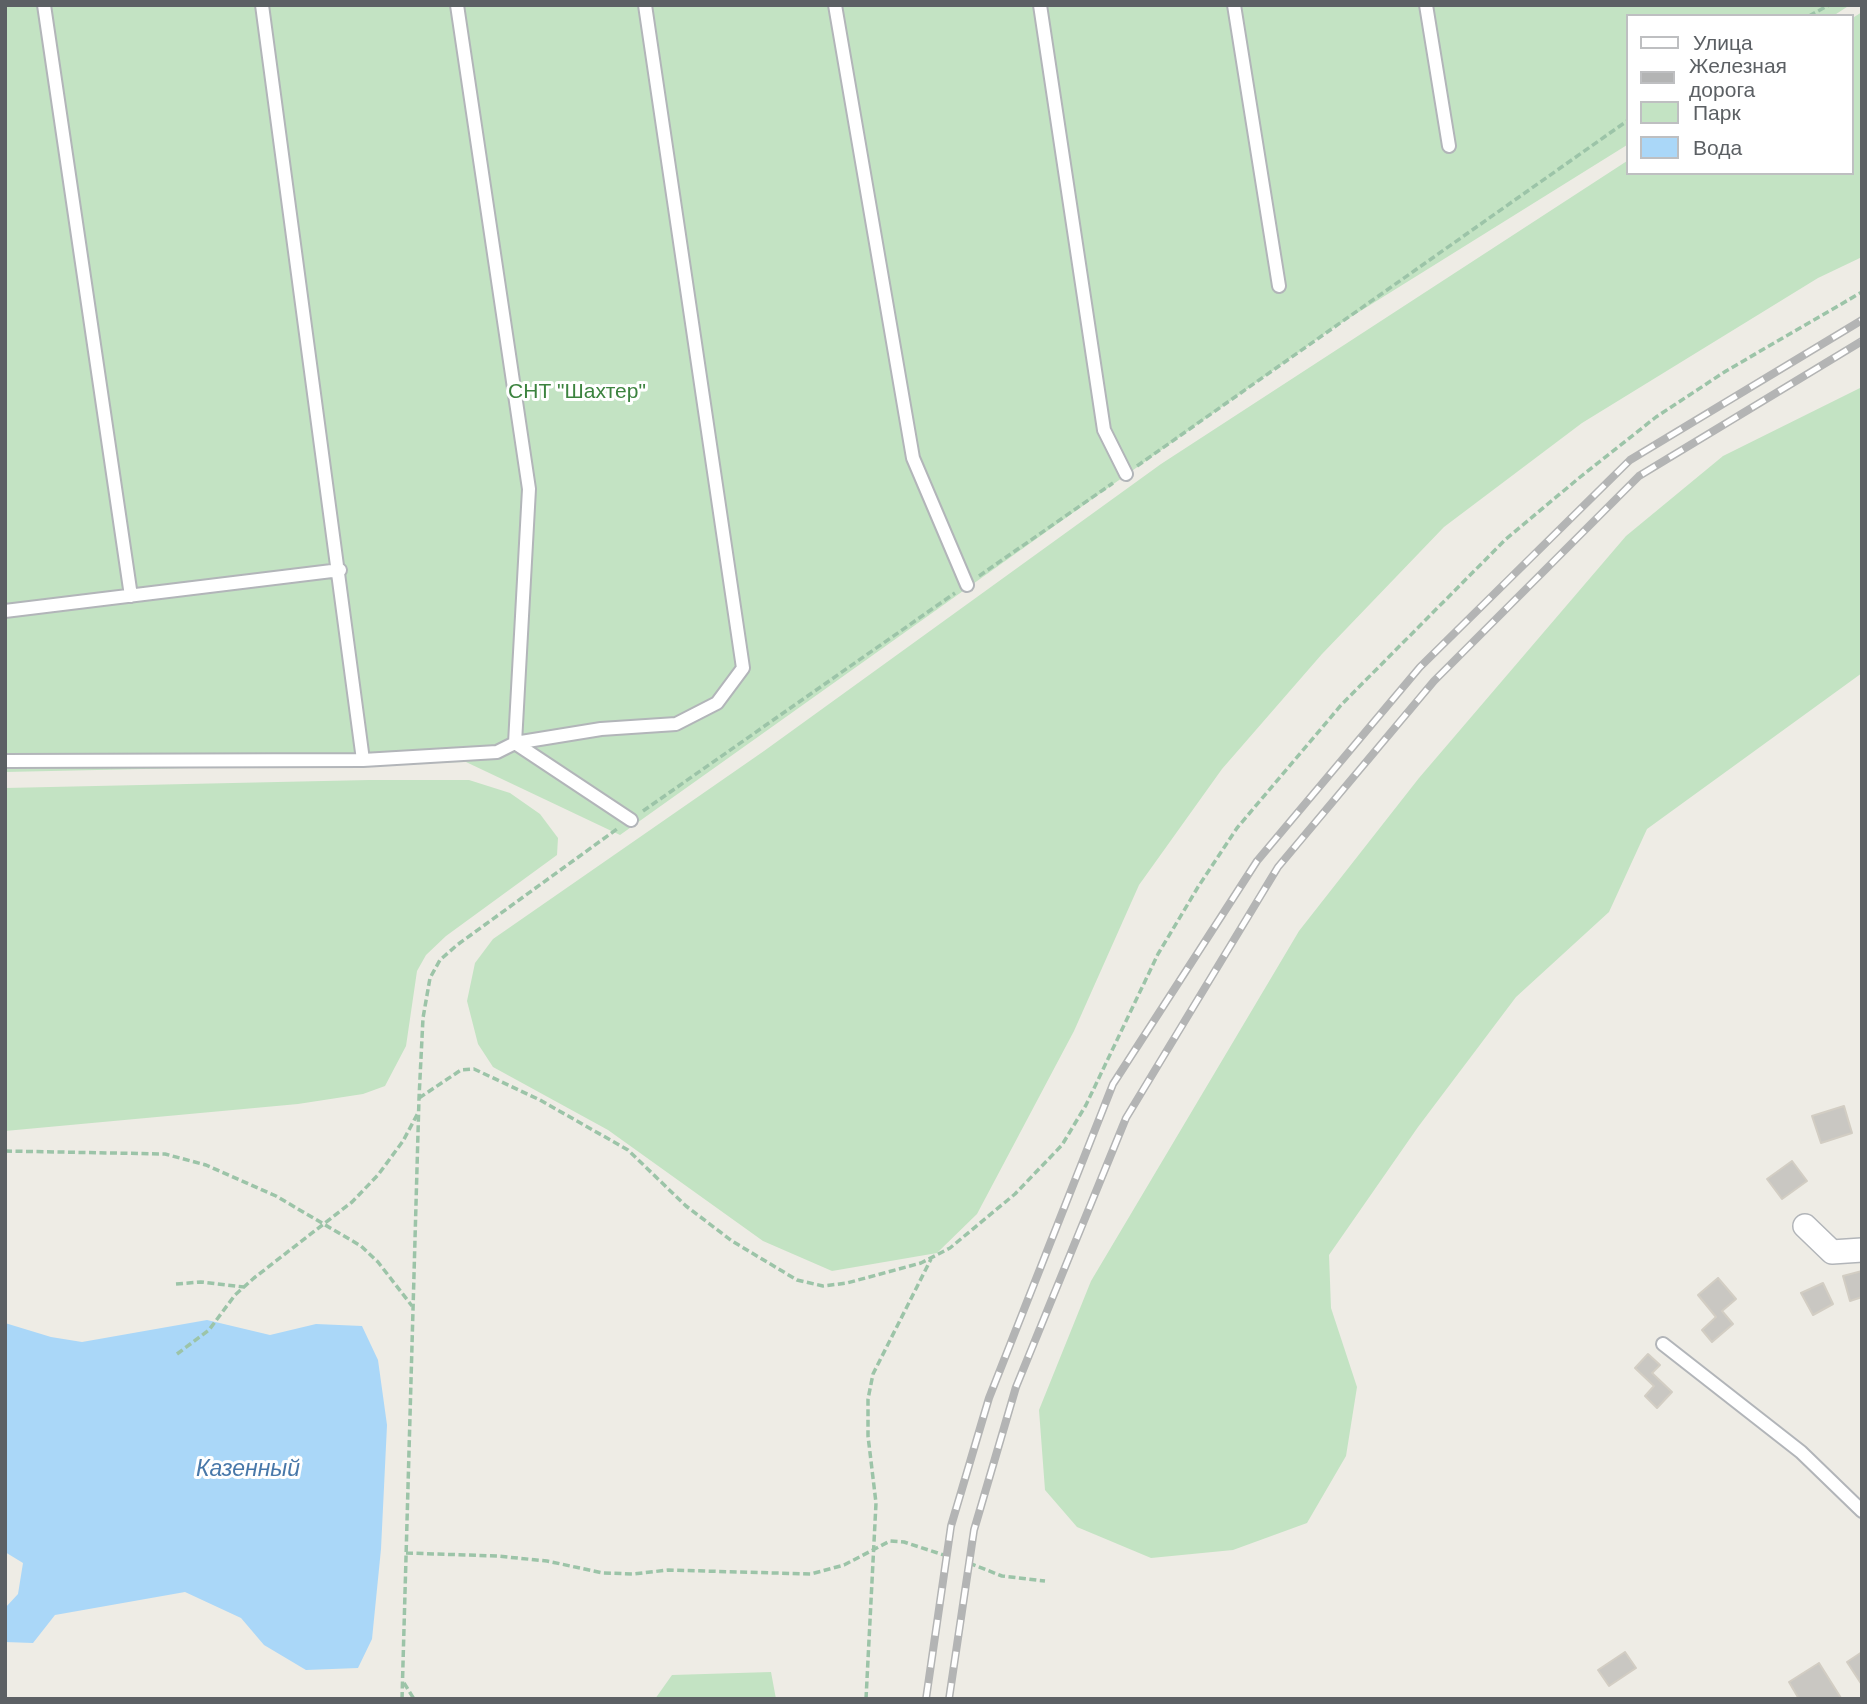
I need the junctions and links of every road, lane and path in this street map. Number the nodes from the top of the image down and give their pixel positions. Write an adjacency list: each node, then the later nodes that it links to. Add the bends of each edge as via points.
1 (44, 5): 18 (lane)
2 (262, 5): 16 (lane)
3 (457, 5): 20 (lane, via 529,489)
4 (645, 5): 20 (lane, via 743,668 718,703 676,724 601,729)
5 (835, 5): 17 (lane, via 914,458)
6 (1040, 5): 15 (lane, via 1104,430)
7 (1234, 5): 13 (lane)
8 (1426, 5): 12 (lane)
9 (1829, 5): 10 (path)
10 (1813, 14)
11 (1626, 122): 15 (path)
12 (1449, 146)
13 (1279, 286)
14 (1862, 292): 30 (path, via 1656,417 1506,539 1342,704 1237,828 1198,887 1158,954 1062,1145 980,1225)
15 (1126, 474): 17 (path)
16 (340, 570): 18 (lane); 21 (lane)
17 (967, 585): 23 (path)
18 (131, 596): 19 (lane)
19 (5, 611)
20 (515, 743): 21 (lane, via 497,752); 23 (lane)
21 (363, 760): 22 (lane)
22 (5, 761)
23 (631, 820): 24 (path, via 440,960 430,978 423,1018)
24 (419, 1098): 25 (path); 30 (path, via 461,1070 474,1069 540,1100 628,1150 686,1206 732,1241 797,1280 824,1286 847,1283)
25 (419, 1111): 27 (path, via 378,1175); 33 (path)
26 (5, 1151): 27 (path, via 165,1154 248,1182)
27 (323, 1225): 32 (path); 33 (path, via 370,1254)
28 (1805, 1226): 29 (street, via 1832,1252)
29 (1862, 1250)
30 (932, 1257): 37 (path, via 873,1374 868,1399 876,1503)
31 (176, 1284): 32 (path)
32 (244, 1287): 35 (path, via 209,1330)
33 (413, 1308): 38 (path)
34 (1663, 1344): 36 (lane, via 1801,1452)
35 (177, 1354)
36 (1862, 1511)
37 (872, 1549): 38 (path, via 844,1565 811,1574 603,1573 534,1560); 39 (path, via 890,1541 904,1542); 45 (path)
38 (406, 1553): 42 (path)
39 (947, 1556)
40 (969, 1563): 41 (path, via 1002,1576)
41 (1045, 1581)
42 (403, 1681): 43 (path); 44 (path)
43 (402, 1699)
44 (414, 1699)
45 (866, 1699)

